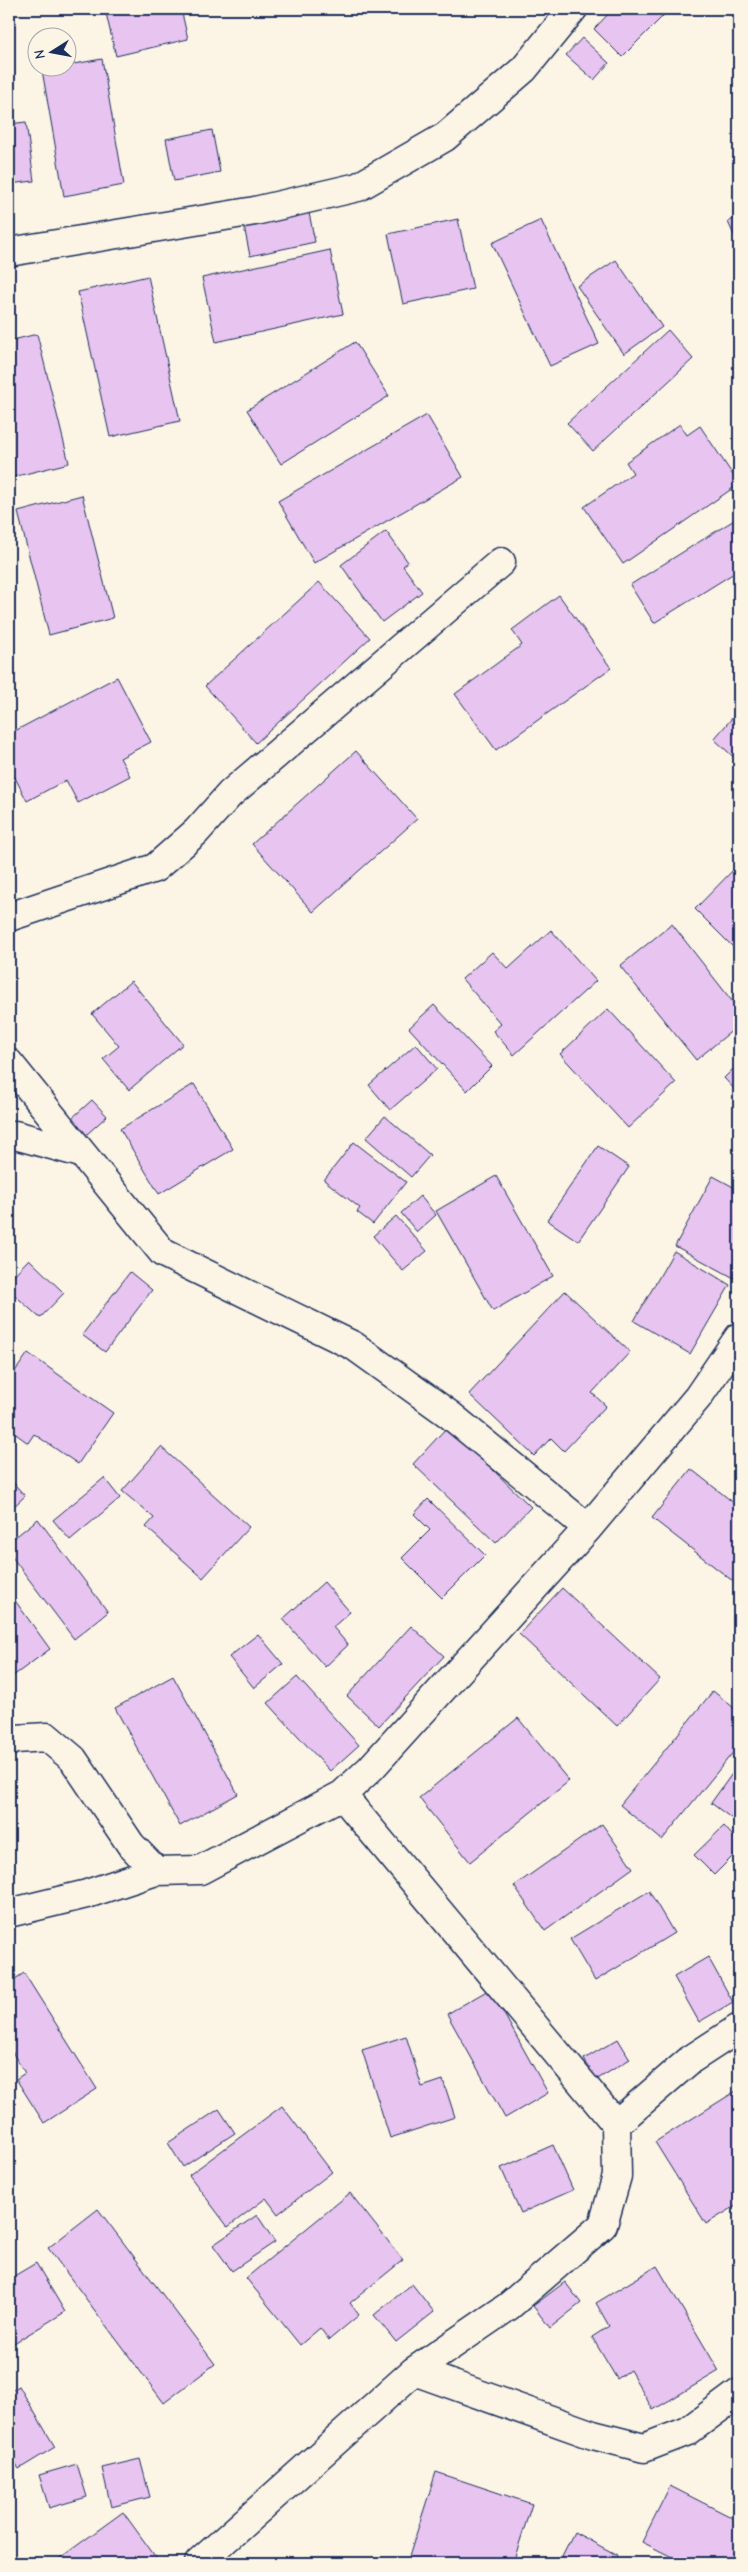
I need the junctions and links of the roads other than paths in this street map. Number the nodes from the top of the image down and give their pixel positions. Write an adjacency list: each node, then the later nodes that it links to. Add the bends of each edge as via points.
1 (573, 9): 2 (street, via 524,69 444,137 358,187 255,211)
2 (9, 252)
3 (501, 562): 4 (street, via 230,794 196,832 155,868)
4 (9, 917)
5 (9, 1062): 7 (street)
6 (9, 1137): 7 (street, via 15,1135)
7 (81, 1153): 9 (street, via 163,1253 354,1346 450,1416)
8 (739, 1337): 9 (street, via 698,1397)
9 (588, 1528): 11 (street, via 371,1768)
10 (9, 1742): 12 (street, via 46,1737 73,1759 131,1845)
11 (342, 1795): 12 (street, via 200,1870); 15 (street)
12 (156, 1871): 13 (street, via 87,1894)
13 (9, 1913)
14 (739, 2028): 15 (street, via 690,2060)
15 (616, 2124): 16 (street, via 617,2176 603,2225 509,2306)
16 (414, 2371): 17 (street, via 593,2435 644,2448 688,2431); 18 (street)
17 (739, 2393)
18 (199, 2563)

